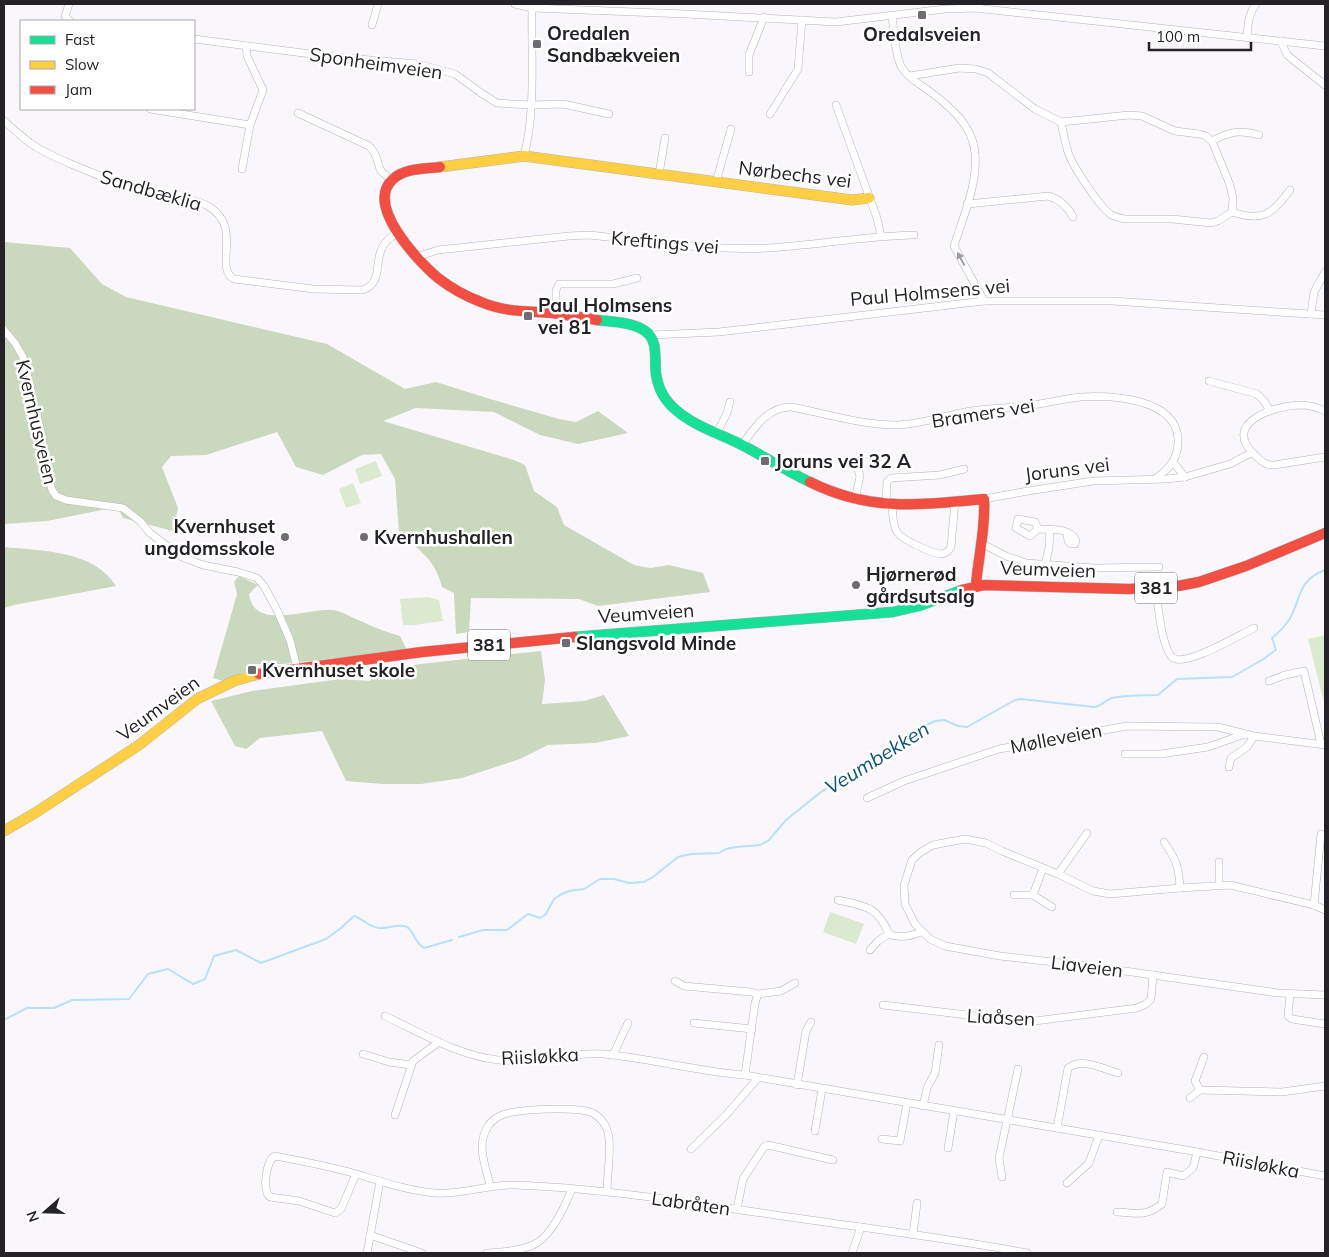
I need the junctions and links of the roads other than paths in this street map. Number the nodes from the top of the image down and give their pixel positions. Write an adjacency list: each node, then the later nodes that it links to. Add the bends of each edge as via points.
1 (69, 4): 10 (street, via 65,16)
2 (378, 4): 12 (street)
3 (515, 4): 6 (street)
4 (653, 4): 7 (street)
5 (1256, 4): 13 (street, via 1248,21)
6 (532, 8): 7 (street); 21 (street)
7 (653, 13): 9 (street)
8 (892, 16): 11 (street, via 836,22); 13 (street, via 975,8); 19 (street, via 900,64)
9 (764, 17): 11 (street); 18 (street, via 749,55)
10 (69, 20)
11 (802, 20): 26 (street, via 798,69)
12 (372, 25)
13 (1247, 38): 15 (street)
14 (195, 39): 16 (street, Sponheimveien)
15 (1281, 41): 17 (street); 20 (street, via 1287,55)
16 (246, 46): 21 (street, Sponheimveien, via 418,64 455,74 497,103); 29 (street, via 247,56 264,90)
17 (1325, 46)
18 (749, 72)
19 (910, 76): 28 (street, via 959,68 976,69 988,73 1035,109); 41 (street, via 953,111 972,140 976,165)
20 (1325, 85)
21 (531, 105): 25 (street, Sponheimveien, via 563,104); 34 (street)
22 (836, 105): 40 (street)
23 (156, 110): 29 (street)
24 (298, 113): 37 (street, via 369,146 376,152 382,174)
25 (609, 114)
26 (770, 114)
27 (4, 121): 44 (street, Sandbæklia, via 49,154 110,181 159,196 207,205 219,214 228,235 225,267 234,279 313,289 364,290 375,283 383,246)
28 (1061, 122): 33 (street, via 1142,116 1175,131 1200,134); 42 (street, via 1068,154 1098,202 1111,214 1125,219 1211,223)
29 (250, 126): 35 (street)
30 (732, 129): 38 (street, Nørbechs vei)
31 (1259, 135): 33 (street, via 1239,131)
32 (665, 138): 36 (street)
33 (1212, 141): 42 (street, via 1230,185)
34 (524, 156): 36 (main road, Nørbechs vei); 37 (main road, Nørbechs vei, via 409,171)
35 (242, 169)
36 (659, 174): 38 (main road, Nørbechs vei)
37 (391, 179): 44 (main road, Paul Holmsens vei, via 386,204)
38 (716, 182): 40 (main road, Nørbechs vei, via 852,200)
39 (1290, 190): 42 (street, via 1274,210 1265,215 1255,217)
40 (869, 198): 46 (street)
41 (967, 204): 43 (street, via 1048,196 1057,198); 50 (street, one-way to 41, via 954,246)
42 (1232, 212)
43 (1073, 217)
44 (396, 233): 47 (main road, Paul Holmsens vei)
45 (914, 235): 46 (street, Kreftings vei)
46 (881, 236): 47 (street, Kreftings vei, via 766,248 719,248 579,236 438,250)
47 (416, 257): 51 (main road, Paul Holmsens vei, via 431,273 480,303 511,311)
48 (1325, 272): 52 (street, via 1314,292)
49 (637, 278): 51 (street, via 613,284 559,284)
50 (984, 302): 52 (street, Paul Holmsens vei, via 1112,301); 55 (street, Paul Holmsens vei, via 719,332)
51 (556, 314): 55 (main road, Paul Holmsens vei, via 637,327)
52 (1311, 314): 53 (street, Paul Holmsens vei)
53 (1325, 315)
54 (4, 330): 83 (street, Kvernhusveien, via 24,357 54,493 66,500 123,508 182,557 257,578 278,612)
55 (651, 335): 60 (main road, Joruns vei, via 656,374 663,394 683,414)
56 (1209, 382): 58 (street, via 1257,394)
57 (730, 402): 60 (street)
58 (1270, 411): 59 (street, via 1298,405); 62 (street, via 1244,428 1244,441)
59 (1325, 411)
60 (717, 433): 61 (main road, Joruns vei)
61 (742, 445): 64 (street, Bramers vei, via 761,420 782,407 894,425 1082,397 1104,397 1144,404 1164,412 1178,432); 70 (main road, Joruns vei, via 822,488)
62 (1252, 452): 63 (street, via 1270,465); 67 (street, Joruns vei, via 1230,464)
63 (1325, 457)
64 (1173, 462): 67 (street); 68 (street)
65 (856, 467): 70 (street, via 860,476)
66 (964, 469): 72 (street, via 940,475 891,478 887,482)
67 (1185, 477): 68 (street, Joruns vei)
68 (1155, 479): 69 (street, Joruns vei, via 1093,481)
69 (984, 499): 71 (main road, Joruns vei); 77 (main road)
70 (855, 500): 72 (main road, Joruns vei)
71 (955, 501): 72 (main road, Joruns vei); 72 (street, via 951,547 942,554 902,538 894,526)
72 (889, 505)
73 (1038, 529): 74 (street)
74 (1050, 531): 75 (street); 78 (street)
75 (1067, 532)
76 (1325, 533): 81 (main road, Veumveien / 381, via 1213,578)
77 (981, 543): 78 (street, via 1018,561); 80 (main road)
78 (1046, 565): 79 (street)
79 (1159, 567)
80 (976, 586): 81 (main road, Veumveien / 381); 83 (main road, Veumveien / 381, via 888,613 584,635)
81 (1156, 588): 82 (street, via 1166,645 1174,659 1186,660)
82 (1254, 628)
83 (297, 668): 91 (main road, Veumveien / 381, via 246,678 207,693 139,745)
84 (1269, 681): 87 (street, via 1304,671)
85 (1246, 734): 86 (street, Mølleveien); 88 (street, via 1208,747 1161,754); 90 (street, Mølleveien, via 1218,727 1127,726 1104,729 999,749 904,781)
86 (1254, 736): 87 (street, Mølleveien); 89 (street, via 1247,747 1231,758)
87 (1323, 745)
88 (1125, 754)
89 (1228, 767)
90 (866, 798)
91 (4, 831)
92 (1087, 833): 98 (street)
93 (1321, 834): 95 (street)
94 (1164, 842): 100 (street, via 1179,868)
95 (1322, 850): 104 (street)
96 (1219, 862): 99 (street)
97 (1043, 868): 98 (street); 102 (street); 107 (street, via 986,843 965,839 933,845 912,860 904,885 905,904)
98 (1058, 874): 100 (street, via 1093,891 1110,894)
99 (1219, 885): 100 (street); 104 (street)
100 (1180, 888)
101 (1014, 895): 102 (street)
102 (1033, 896): 105 (street)
103 (838, 900): 108 (street, via 866,906 877,913)
104 (1314, 905): 106 (street)
105 (1052, 907)
106 (1325, 910)
107 (921, 932): 108 (street, via 902,936); 110 (street, Liaveien, via 945,946)
108 (889, 934): 109 (street)
109 (870, 950)
110 (1153, 975): 114 (street, Liaveien); 116 (street, Liaåsen, via 1151,999 1137,1008 1033,1021)
111 (675, 981): 113 (street, via 684,986)
112 (795, 983): 113 (street, via 781,991)
113 (758, 994): 122 (street)
114 (1290, 994): 115 (street, Liaveien); 121 (street, via 1288,1016)
115 (1325, 995)
116 (883, 1005)
117 (385, 1016): 123 (street, Riisløkka)
118 (811, 1022): 133 (street, via 806,1031)
119 (628, 1023): 126 (street)
120 (694, 1023): 122 (street)
121 (1325, 1024)
122 (752, 1029): 131 (street)
123 (439, 1042): 126 (street, Riisløkka, via 499,1060); 128 (street)
124 (939, 1045): 139 (street, via 935,1073)
125 (363, 1054): 128 (street)
126 (613, 1055): 131 (street, Riisløkka)
127 (1204, 1057): 136 (street, via 1195,1081)
128 (411, 1065): 141 (street)
129 (1018, 1069): 142 (street)
130 (1118, 1073): 143 (street, via 1084,1063 1068,1068)
131 (745, 1075): 132 (street, Riisløkka)
132 (758, 1078): 133 (street, Riisløkka); 148 (street)
133 (797, 1085): 135 (street, Riisløkka)
134 (1325, 1086): 136 (street, via 1282,1092)
135 (822, 1089): 138 (street, Riisløkka); 144 (street)
136 (1200, 1090): 137 (street)
137 (1190, 1098)
138 (907, 1103): 139 (street, Riisløkka); 146 (street, via 900,1141)
139 (923, 1106): 140 (street, Riisløkka)
140 (954, 1111): 142 (street, Riisløkka); 147 (street)
141 (395, 1114)
142 (1007, 1120): 143 (street, Riisløkka); 153 (street, via 999,1158)
143 (1057, 1128): 145 (street, Riisløkka)
144 (815, 1131)
145 (1099, 1135): 149 (street, Riisløkka); 155 (street, via 1089,1162)
146 (882, 1139)
147 (948, 1148)
148 (691, 1149)
149 (1197, 1152): 152 (street, Riisløkka); 161 (street, Riisløkka, via 1193,1168 1182,1176 1167,1172 1162,1204 1142,1214)
150 (833, 1160): 160 (street, via 768,1145 764,1147 743,1178)
151 (356, 1174): 151 (street, Labråten, via 275,1156 270,1160 266,1192 270,1197 299,1201 335,1213 341,1209); 154 (street, Labråten)
152 (1325, 1176)
153 (1002, 1177)
154 (380, 1181): 156 (street, Labråten, via 434,1193); 163 (street)
155 (1067, 1183)
156 (490, 1185): 157 (street, Labråten); 158 (street, via 482,1143 492,1121 511,1112 576,1110 593,1113 607,1130)
157 (572, 1189): 158 (street, Labråten); 167 (street, via 548,1233 538,1243 517,1250)
158 (606, 1191): 160 (street, Labråten)
159 (917, 1203): 164 (street)
160 (737, 1210): 162 (street, Labråten)
161 (1117, 1212)
162 (861, 1228): 164 (street, Labråten); 168 (street)
163 (370, 1235): 165 (street); 166 (street)
164 (913, 1235): 169 (street, Labråten)
165 (367, 1253)
166 (422, 1253)
167 (487, 1253)
168 (852, 1253)
169 (1027, 1253)

